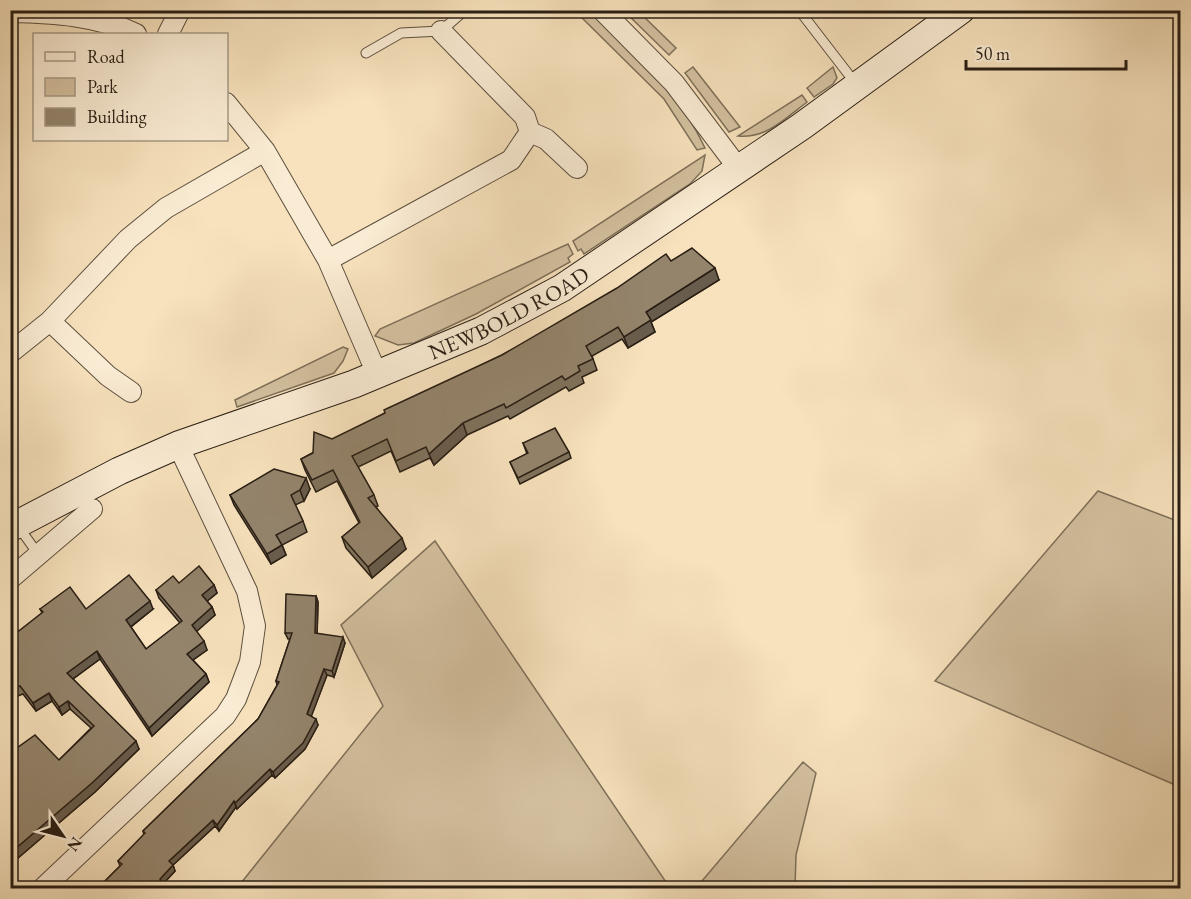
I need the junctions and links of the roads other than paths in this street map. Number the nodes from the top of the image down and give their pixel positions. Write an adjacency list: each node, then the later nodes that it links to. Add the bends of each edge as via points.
1 (180, 10): 9 (street)
2 (465, 10): 7 (lane)
3 (602, 10): 16 (street, via 674,83)
4 (799, 10): 11 (lane)
5 (961, 10): 11 (main road, NEWBOLD ROAD)
6 (10, 12): 8 (street, via 59,13 114,24)
7 (441, 31): 10 (lane, via 401,33); 13 (street, via 525,117)
8 (134, 33)
9 (168, 33)
10 (366, 53)
11 (857, 86): 16 (main road, NEWBOLD ROAD)
12 (228, 105): 14 (street)
13 (530, 132): 15 (street, via 546,139); 17 (street, via 511,160)
14 (265, 150): 17 (street); 18 (street, via 158,215 128,239)
15 (577, 168)
16 (739, 169): 20 (main road, NEWBOLD ROAD, via 562,288 481,331)
17 (328, 260): 20 (street)
18 (51, 321): 19 (street); 21 (street, via 108,376)
19 (10, 353)
20 (377, 374): 22 (main road, NEWBOLD ROAD)
21 (131, 392)
22 (178, 445): 24 (main road, NEWBOLD ROAD); 27 (street, via 247,591 255,626 250,662 225,716)
23 (92, 509): 25 (street)
24 (14, 526): 25 (lane)
25 (38, 554): 26 (street)
26 (10, 579)
27 (43, 888)

